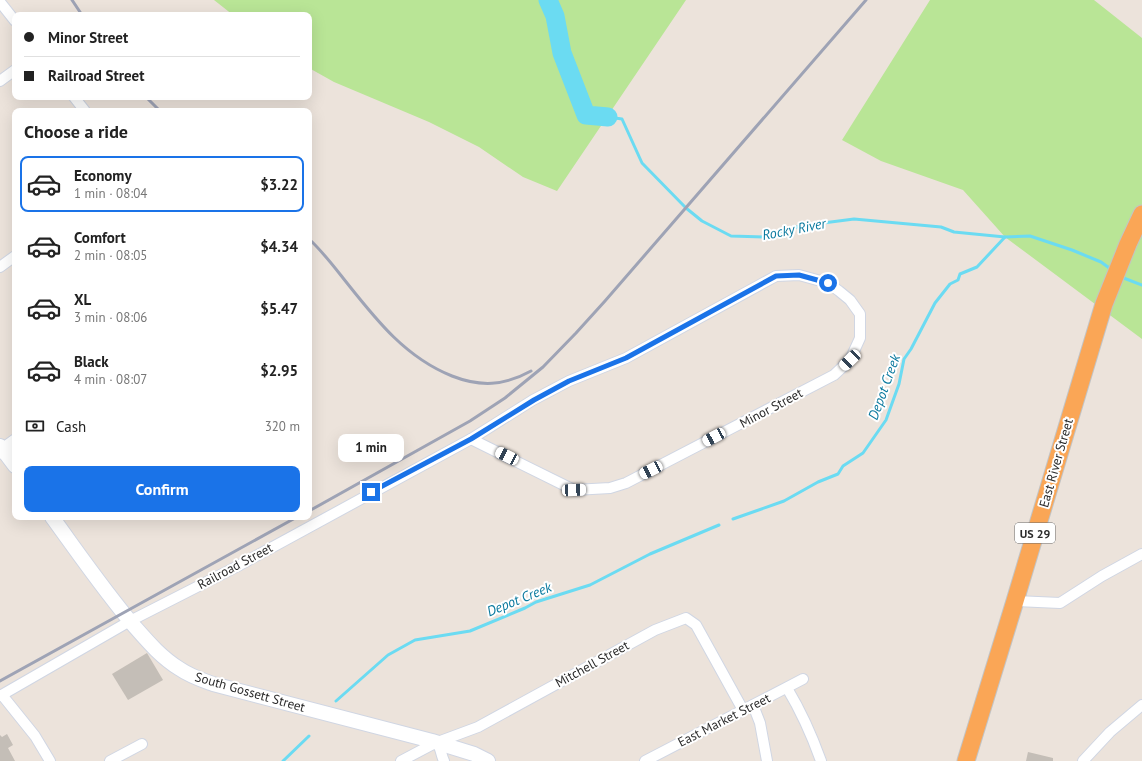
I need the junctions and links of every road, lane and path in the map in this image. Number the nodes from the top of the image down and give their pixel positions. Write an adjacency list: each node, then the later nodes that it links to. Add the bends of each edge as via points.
1 (0, 2): 2 (street)
2 (12, 17)
3 (12, 72): 4 (street)
4 (0, 81)
5 (76, 100): 6 (street)
6 (83, 108)
7 (1142, 214): 16 (highway, East River Street / US 29, via 1104,304)
8 (12, 258): 9 (street)
9 (0, 267)
10 (471, 439): 10 (street, Minor Street, via 574,490 610,488 626,483 834,375 850,360 860,338 860,314 850,300 828,283 799,275 776,276 626,358 569,381); 17 (street, Railroad Street)
11 (12, 443): 12 (street)
12 (1, 449): 13 (main road)
13 (12, 462)
14 (54, 520): 17 (main road, South Gossett Street)
15 (1142, 554): 16 (street, via 1060,603)
16 (1015, 601): 34 (highway, East River Street / US 29)
17 (130, 621): 20 (street, Railroad Street); 24 (main road, South Gossett Street, via 168,661 197,678)
18 (803, 679): 19 (street, East Market Street)
19 (787, 688): 21 (street, East Market Street); 33 (street, via 809,728)
20 (1, 695): 26 (street, via 35,736)
21 (753, 705): 23 (street, East Market Street); 32 (street, via 760,723)
22 (1142, 705): 35 (street, via 1110,732)
23 (743, 710): 24 (street, Mitchell Street, via 696,625 686,618 655,630 478,727); 31 (street, East Market Street)
24 (437, 742): 28 (street, Mitchell Street); 29 (street); 30 (main road, South Gossett Street)
25 (142, 744): 27 (street)
26 (50, 761)
27 (110, 761)
28 (401, 761)
29 (444, 761)
30 (488, 761)
31 (645, 761)
32 (767, 761)
33 (821, 761)
34 (966, 761)
35 (1083, 761)

